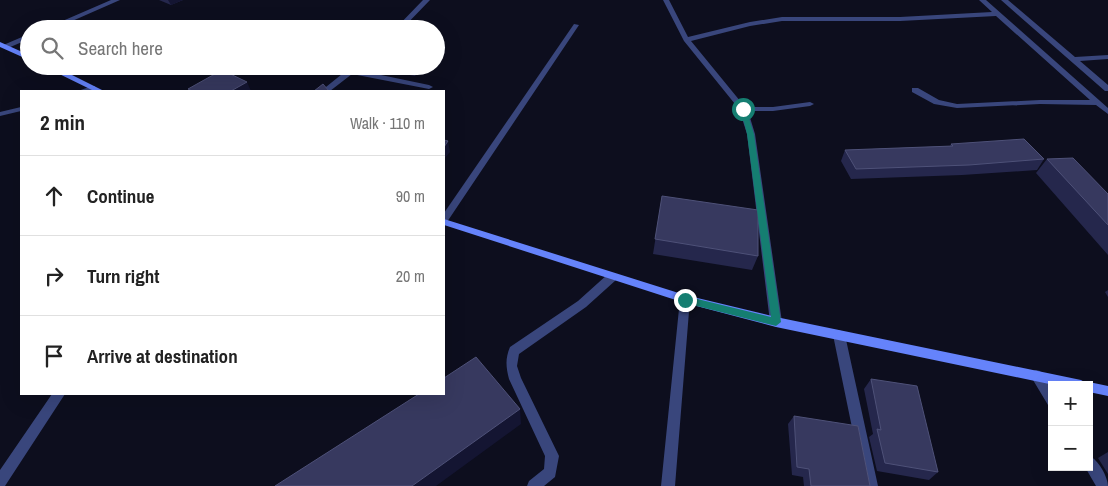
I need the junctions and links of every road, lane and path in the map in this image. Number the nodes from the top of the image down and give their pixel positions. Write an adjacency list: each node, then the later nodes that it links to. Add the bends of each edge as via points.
1 (117, 0): 7 (street)
2 (427, 0): 8 (street)
3 (666, 0): 11 (street)
4 (982, 0): 6 (street)
5 (1004, 0): 15 (street)
6 (998, 14): 11 (street, via 782,19); 25 (street)
7 (69, 20)
8 (407, 20)
9 (576, 25): 32 (street)
10 (20, 39): 12 (street)
11 (686, 40): 29 (street)
12 (2, 45): 13 (main road)
13 (20, 54)
14 (1108, 57): 15 (street)
15 (1073, 59): 20 (street)
16 (65, 75): 21 (main road)
17 (346, 75): 22 (street)
18 (379, 75): 19 (street)
19 (429, 87)
20 (1108, 89)
21 (96, 90)
22 (326, 90)
23 (915, 90): 26 (street, via 947,105)
24 (1108, 94): 25 (street)
25 (1090, 95): 26 (street)
26 (1098, 103): 30 (street)
27 (810, 104): 29 (street)
28 (20, 109): 31 (street)
29 (743, 109): 36 (street, via 751,134)
30 (1108, 112)
31 (0, 114)
32 (445, 220)
33 (445, 221): 34 (main road)
34 (612, 278): 35 (main road); 46 (street, via 582,304 514,351 510,366 552,456 550,472)
35 (685, 300): 36 (main road); 47 (street)
36 (776, 322): 37 (main road)
37 (839, 335): 38 (main road); 48 (street)
38 (1036, 375): 39 (main road); 42 (street)
39 (1063, 381)
40 (1093, 388): 41 (main road)
41 (1108, 391)
42 (1048, 394)
43 (58, 395): 45 (street)
44 (1093, 468): 49 (street)
45 (0, 482)
46 (534, 486)
47 (668, 486)
48 (871, 486)
49 (1104, 486)

